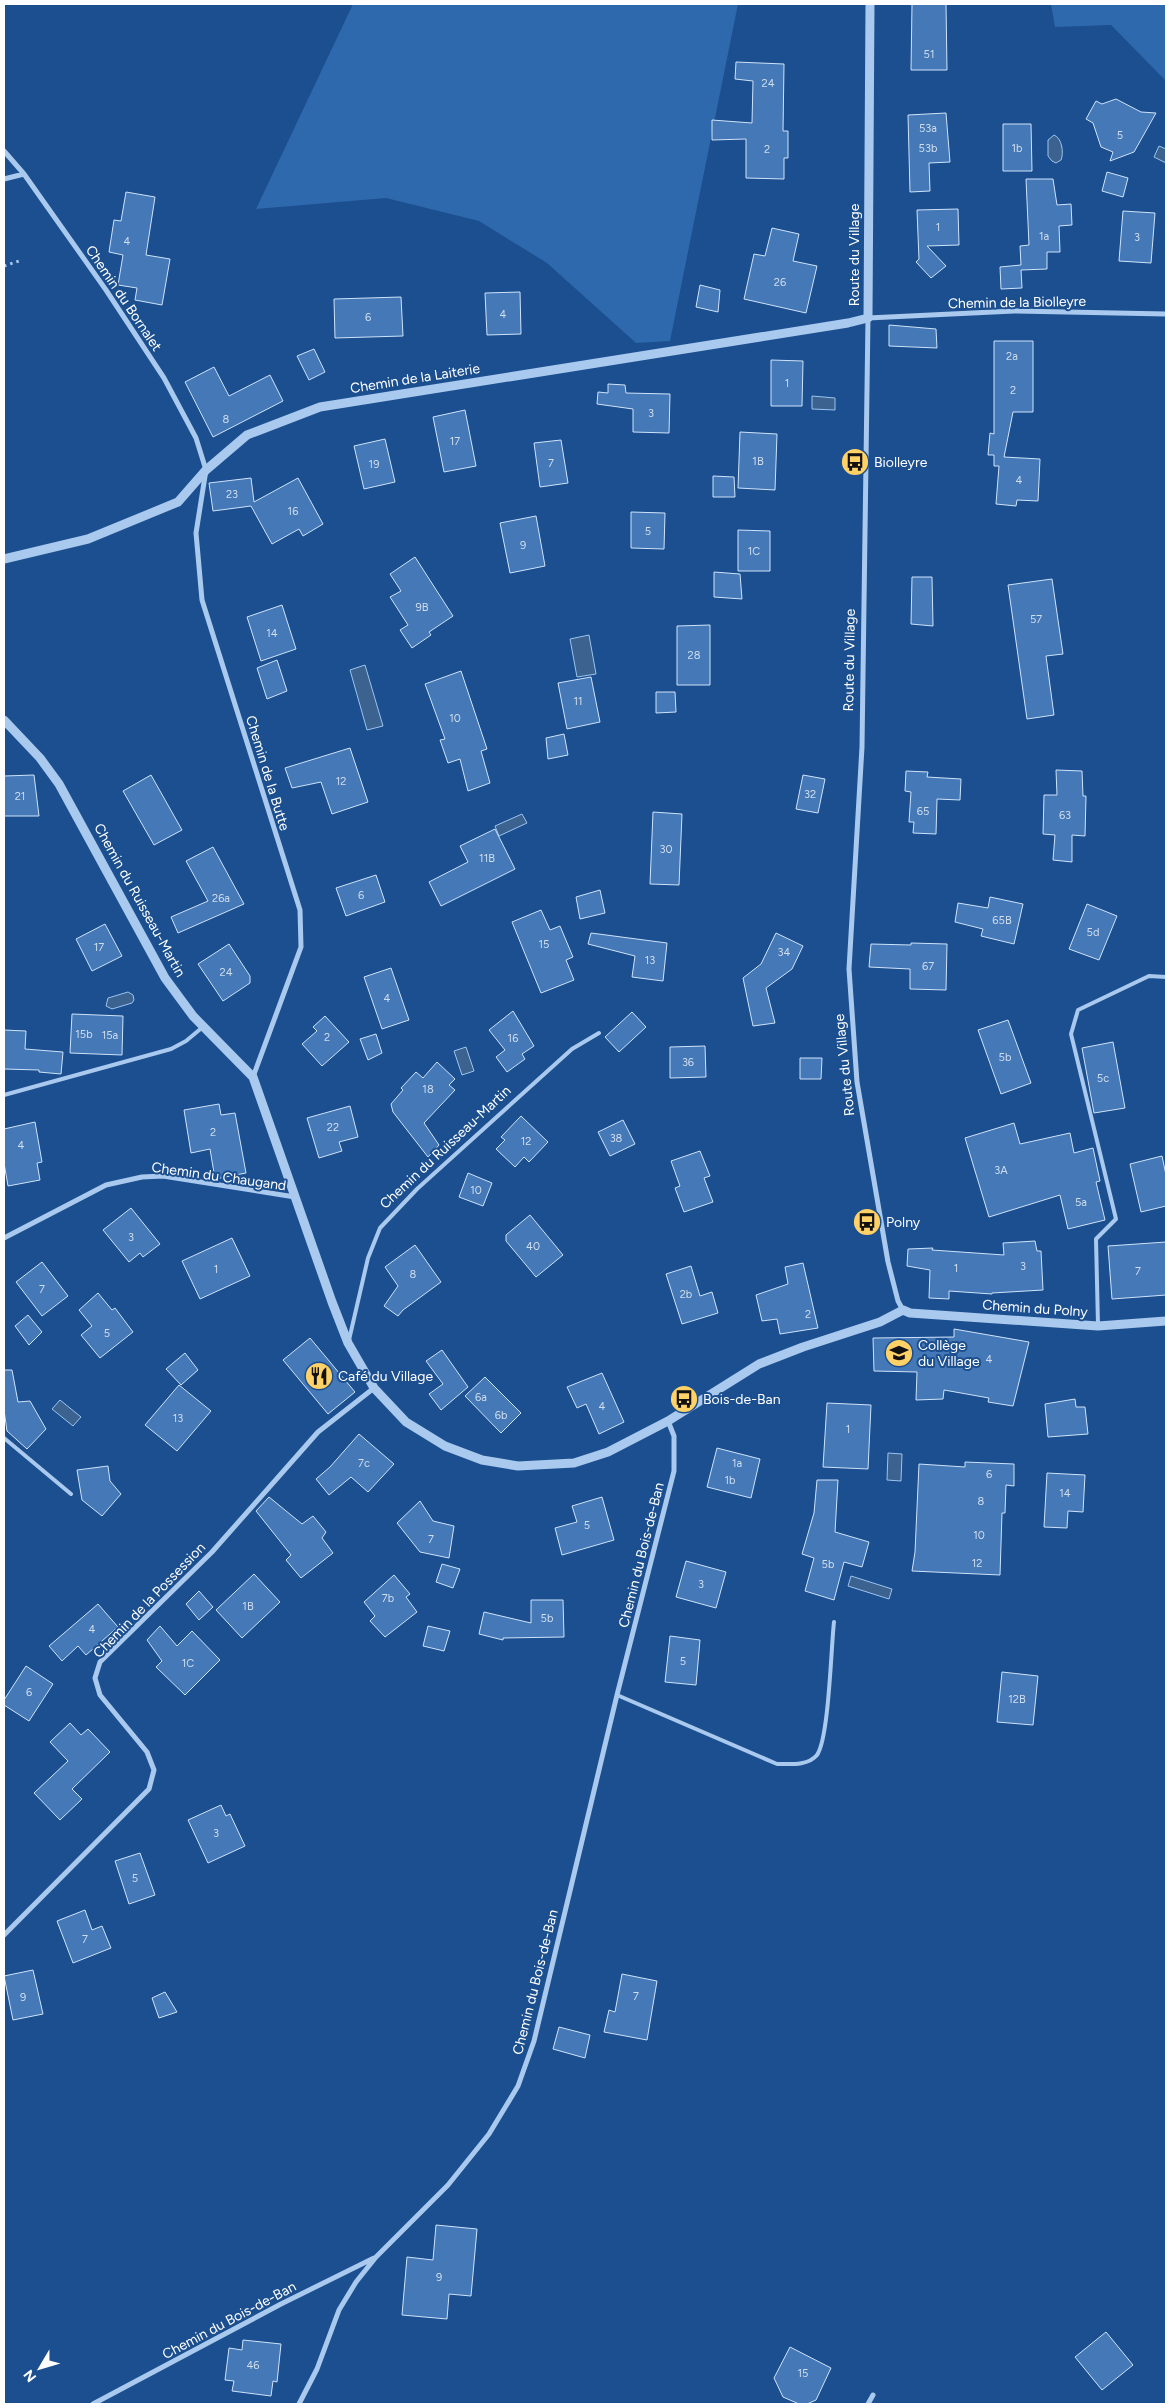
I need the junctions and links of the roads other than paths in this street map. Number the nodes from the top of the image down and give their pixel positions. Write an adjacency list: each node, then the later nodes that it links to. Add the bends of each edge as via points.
1 (870, 4): 6 (street, Route du Village)
2 (4, 151): 3 (street, Chemin du Bornalet)
3 (24, 174): 4 (street); 7 (street, Chemin du Bornalet, via 164,378 196,438)
4 (4, 179)
5 (1166, 314): 6 (street, Chemin de la Biolleyre, via 1014,311)
6 (868, 318): 7 (street, Chemin de la Laiterie, via 320,407 247,436); 17 (street, Route du Village, via 862,747 848,969 857,1082 888,1262)
7 (206, 470): 8 (street, Chemin de la Laiterie, via 178,502 88,539); 13 (street, Chemin de la Butte, via 196,533 202,600 300,910 301,947)
8 (4, 559)
9 (4, 720): 11 (street, Chemin du Ruisseau-Martin, via 40,758 59,784 165,978)
10 (1166, 977): 19 (lane, via 1149,976 1078,1010 1071,1034 1116,1219 1096,1239)
11 (204, 1026): 13 (street, Chemin du Ruisseau-Martin); 14 (lane, via 171,1049)
12 (599, 1032): 20 (lane, Chemin du Ruisseau-Martin, via 572,1049 417,1189 380,1228 368,1258)
13 (253, 1077): 15 (street, Chemin du Ruisseau-Martin)
14 (4, 1095)
15 (296, 1198): 16 (street, Chemin du Chaugand, via 163,1176 142,1177 106,1186); 20 (street, Chemin du Ruisseau-Martin)
16 (4, 1238)
17 (903, 1310): 19 (street, Chemin du Polny); 22 (street, Chemin du Ruisseau-Martin, via 880,1322 759,1364)
18 (1166, 1321): 19 (street, Chemin du Polny)
19 (1098, 1326)
20 (348, 1343): 21 (street, Chemin du Ruisseau-Martin)
21 (374, 1388): 22 (street, Chemin du Ruisseau-Martin, via 406,1422 445,1446 482,1460 518,1466 574,1463 608,1452); 27 (street, Chemin de la Possession, via 318,1432 212,1552 100,1662 95,1678 100,1695 147,1752 154,1770 149,1789)
22 (668, 1421): 26 (street, Chemin du Bois-de-Ban, via 674,1436 674,1471)
23 (4, 1438): 24 (lane)
24 (71, 1494)
25 (834, 1622): 26 (lane, via 824,1737 816,1756 801,1764 777,1764)
26 (617, 1695): 28 (street, Chemin du Bois-de-Ban, via 534,2041 518,2086 489,2134 448,2185)
27 (4, 1935)
28 (376, 2257): 30 (street, Chemin du Bois-de-Ban); 31 (street, Chemin du Bois-de-Ban, via 339,2310 317,2369)
29 (873, 2395): 32 (street)
30 (93, 2404)
31 (299, 2404)
32 (868, 2404)

